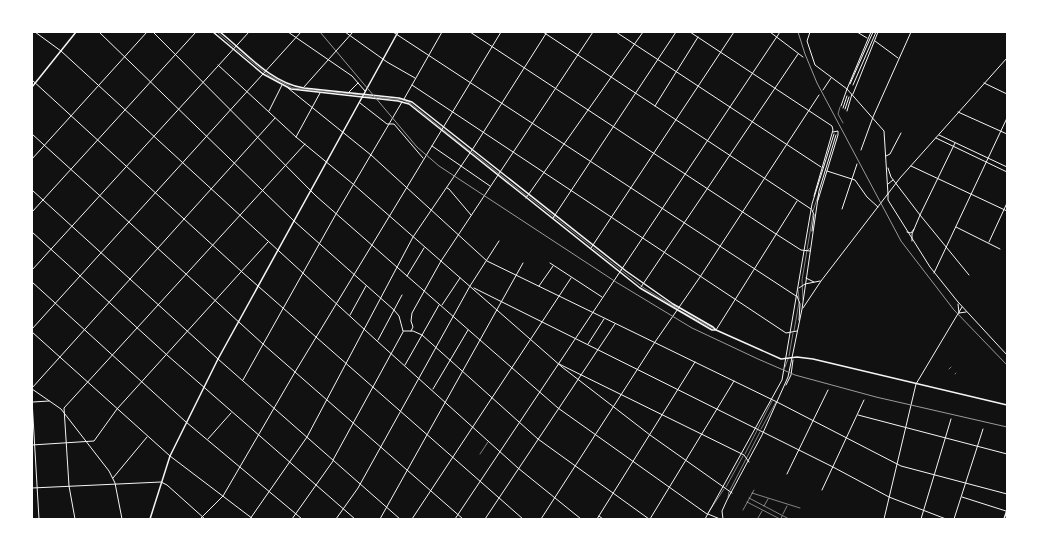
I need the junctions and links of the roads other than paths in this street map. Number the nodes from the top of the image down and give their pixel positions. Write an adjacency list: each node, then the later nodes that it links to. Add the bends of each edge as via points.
1 (35, 32): 45 (street)
2 (76, 32): 45 (main road)
3 (99, 32): 51 (street)
4 (147, 32): 51 (street)
5 (154, 32): 47 (street)
6 (196, 32): 47 (street)
7 (213, 32): 44 (main road)
8 (217, 32): 44 (street)
9 (220, 32): 44 (main road)
10 (248, 32): 44 (street)
11 (288, 32): 39 (street)
12 (301, 32): 39 (street)
13 (345, 32): 36 (street)
14 (353, 32): 36 (street)
15 (394, 32): 35 (street)
16 (398, 32): 35 (main road)
17 (442, 32): 48 (street)
18 (470, 32): 43 (street)
19 (501, 32): 43 (street)
20 (543, 32): 34 (street)
21 (593, 32): 50 (street)
22 (616, 32): 42 (street)
23 (643, 32): 42 (street)
24 (676, 32): 56 (street)
25 (690, 32): 37 (street)
26 (734, 32): 46 (street)
27 (770, 32): 38 (street)
28 (780, 32): 38 (street)
29 (810, 32): 64 (street, via 807,41 815,65)
30 (857, 32): 40 (street)
31 (872, 32): 40 (street); 73 (street)
32 (877, 32): 41 (street); 77 (street)
33 (911, 32): 53 (street)
34 (546, 33): 50 (street); 59 (street)
35 (397, 35): 48 (street); 55 (main road)
36 (351, 36): 55 (street); 57 (street)
37 (698, 37): 46 (street); 61 (street)
38 (777, 37): 49 (street); 62 (street)
39 (296, 38): 57 (street); 60 (street)
40 (868, 39): 84 (street)
41 (874, 41): 53 (street); 92 (street)
42 (634, 44): 56 (street); 63 (street)
43 (492, 46): 59 (street); 69 (street)
44 (235, 47): 58 (street); 60 (main road); 60 (main road)
45 (61, 51): 70 (main road); 74 (street)
46 (720, 52): 62 (street); 80 (street)
47 (176, 54): 67 (street); 68 (street)
48 (429, 54): 65 (street); 69 (street)
49 (798, 54): 52 (street); 82 (street)
50 (577, 55): 63 (street); 83 (street)
51 (124, 57): 67 (street); 74 (street)
52 (803, 58)
53 (899, 58): 115 (street)
54 (1007, 58): 72 (street)
55 (383, 59): 65 (street); 90 (main road)
56 (658, 60): 61 (street); 89 (street)
57 (329, 61): 71 (street); 81 (street)
58 (218, 65): 68 (street); 86 (street)
59 (524, 68): 83 (street); 98 (street)
60 (264, 72): 75 (main road); 81 (main road); 86 (street); 90 (street, via 296,89)
61 (676, 72): 80 (street); 99 (street)
62 (753, 74): 82 (street); 102 (street)
63 (611, 77): 89 (street); 108 (street)
64 (832, 78): 84 (street); 85 (street)
65 (415, 79): 76 (street)
66 (32, 80): 70 (street)
67 (150, 82): 105 (street); 106 (street)
68 (203, 82): 105 (street); 107 (street)
69 (471, 82): 98 (street); 112 (street)
70 (35, 83): 78 (main road); 114 (street)
71 (358, 83): 87 (street); 90 (street)
72 (984, 83): 93 (street); 113 (street)
73 (850, 84)
74 (98, 85): 106 (street); 114 (street)
75 (282, 85): 79 (main road); 111 (street)
76 (412, 85): 96 (street); 112 (street)
77 (853, 85)
78 (32, 87)
79 (286, 87): 88 (main road, via 296,91); 101 (street)
80 (698, 87): 102 (street); 118 (street)
81 (304, 88): 87 (main road)
82 (774, 88): 109 (street); 119 (street)
83 (555, 89): 108 (street); 120 (street)
84 (847, 89): 92 (street); 100 (street)
85 (823, 90)
86 (247, 92): 107 (street); 111 (street)
87 (349, 92): 90 (main road)
88 (320, 93): 90 (main road); 101 (street)
89 (636, 93): 99 (street); 123 (street)
90 (364, 94): 96 (main road); 96 (main road); 97 (main road)
91 (819, 94): 109 (street)
92 (852, 94): 110 (street); 115 (street)
93 (1007, 94)
94 (847, 96): 103 (street)
95 (849, 97): 104 (street)
96 (404, 100): 122 (street); 124 (main road); 124 (main road, via 415,104)
97 (359, 102): 122 (street); 125 (main road)
98 (502, 102): 120 (street); 128 (street)
99 (654, 106): 118 (street)
100 (841, 106): 121 (street, via 838,114)
101 (312, 108): 125 (street); 137 (street)
102 (731, 108): 119 (street); 140 (street)
103 (843, 108)
104 (845, 108)
105 (178, 109): 134 (street); 135 (street)
106 (125, 110): 135 (street); 139 (street)
107 (230, 110): 134 (street); 136 (street)
108 (588, 111): 123 (street); 143 (street)
109 (809, 111): 126 (street, via 832,126); 144 (street)
110 (847, 111)
111 (269, 112): 116 (street)
112 (451, 112): 124 (street); 128 (street)
113 (958, 112): 127 (street); 133 (street)
114 (71, 115): 139 (street); 146 (street)
115 (873, 117): 148 (street); 154 (street, via 884,131)
116 (276, 118): 136 (street); 137 (street)
117 (1007, 118): 127 (street)
118 (676, 120): 140 (street); 151 (street)
119 (752, 122): 144 (street); 153 (street)
120 (533, 123): 143 (street); 150 (street)
121 (843, 123)
122 (390, 124): 152 (street); 157 (street, via 394,124)
123 (614, 127): 151 (street); 158 (street)
124 (442, 128): 145 (street); 149 (main road); 149 (main road)
125 (343, 132): 152 (street); 161 (main road)
126 (832, 132): 131 (street, via 838,131); 168 (street)
127 (1001, 132): 132 (street); 155 (street)
128 (483, 133): 149 (street); 150 (street)
129 (901, 133): 154 (street, via 890,154)
130 (32, 134): 146 (street)
131 (836, 134): 172 (street); 194 (street); 200 (street)
132 (1007, 134)
133 (938, 135): 138 (street); 141 (street)
134 (206, 136): 160 (street); 162 (street)
135 (154, 137): 160 (street); 165 (street)
136 (258, 137): 162 (street); 164 (street)
137 (296, 137): 142 (street)
138 (936, 138): 147 (street); 167 (street)
139 (98, 140): 165 (street); 171 (street)
140 (708, 141): 153 (street); 176 (street)
141 (955, 142): 147 (street); 155 (street)
142 (305, 144): 161 (street); 164 (street)
143 (564, 144): 158 (street); 173 (street)
144 (786, 144): 168 (street); 177 (street)
145 (432, 145): 157 (street); 166 (street)
146 (44, 146): 156 (street); 171 (street)
147 (953, 146): 159 (street); 178 (street)
148 (861, 150)
149 (471, 151): 166 (street); 175 (main road); 175 (main road)
150 (513, 152): 173 (street); 175 (street)
151 (653, 154): 176 (street); 186 (street)
152 (371, 155): 181 (street); 184 (street)
153 (729, 155): 177 (street); 188 (street)
154 (886, 156): 170 (street)
155 (988, 158): 159 (street); 169 (street)
156 (32, 159)
157 (424, 159): 184 (street)
158 (591, 161): 186 (street); 193 (street)
159 (986, 162): 174 (street); 197 (street)
160 (182, 163): 190 (street); 195 (street)
161 (326, 163): 181 (street); 192 (main road)
162 (234, 164): 190 (street); 191 (street)
163 (857, 164): 179 (street)
164 (286, 165): 191 (street); 192 (street)
165 (126, 166): 195 (street); 198 (street)
166 (461, 166): 185 (street); 187 (street)
167 (911, 166): 178 (street); 183 (street)
168 (821, 167): 200 (street)
169 (1007, 167)
170 (888, 168): 180 (street); 182 (street)
171 (71, 170): 198 (street); 201 (street)
172 (827, 171): 179 (street); 203 (street)
173 (544, 172): 193 (street); 199 (street)
174 (1007, 172)
175 (499, 173): 185 (street); 199 (main road); 199 (main road)
176 (685, 175): 188 (street); 206 (street)
177 (764, 178): 202 (street); 213 (street)
178 (938, 178): 197 (street); 217 (street)
179 (852, 179): 205 (street); 209 (street)
180 (893, 180): 182 (street); 183 (street)
181 (353, 184): 215 (street); 219 (street)
182 (888, 184): 196 (street)
183 (896, 184): 196 (street); 217 (street)
184 (406, 186): 207 (street); 219 (street)
185 (491, 186): 216 (street)
186 (631, 187): 206 (street); 222 (street)
187 (446, 188): 207 (street); 216 (street, via 449,188)
188 (707, 188): 213 (street); 225 (street)
189 (32, 190): 201 (street)
190 (211, 190): 218 (street); 221 (street)
191 (262, 191): 218 (street); 223 (street)
192 (311, 191): 215 (street); 223 (main road)
193 (572, 191): 220 (street); 222 (street)
194 (819, 191): 203 (street); 211 (street)
195 (156, 192): 221 (street); 224 (street)
196 (888, 194): 205 (street); 230 (street, via 888,200)
197 (971, 194): 210 (street); 227 (street)
198 (100, 196): 224 (street); 226 (street)
199 (527, 196): 220 (main road); 220 (main road)
200 (814, 196): 208 (street)
201 (43, 200): 212 (street); 226 (street)
202 (798, 200): 208 (street); 231 (street)
203 (818, 200): 232 (street)
204 (1007, 203): 210 (street)
205 (878, 207): 271 (street)
206 (663, 208): 225 (street); 235 (street)
207 (430, 209): 233 (street); 234 (street)
208 (811, 209): 211 (street); 252 (street)
209 (842, 209)
210 (1004, 210): 214 (street); 240 (street)
211 (813, 211): 232 (street); 252 (street)
212 (32, 212)
213 (742, 212): 231 (street); 243 (street)
214 (1007, 212)
215 (336, 214): 239 (street); 242 (street)
216 (472, 215): 233 (street)
217 (920, 215): 228 (street); 246 (street)
218 (240, 216): 238 (street); 241 (street)
219 (389, 216): 234 (street); 242 (street)
220 (554, 217): 245 (main road); 245 (main road)
221 (185, 218): 241 (street); 247 (street)
222 (611, 218): 235 (street); 245 (street)
223 (294, 221): 239 (street); 250 (main road)
224 (128, 222): 247 (street); 253 (street)
225 (684, 222): 243 (street); 254 (street)
226 (72, 227): 248 (street); 253 (street)
227 (956, 227): 240 (street); 246 (street)
228 (914, 229): 230 (street, via 911,233); 237 (street)
229 (32, 232): 248 (street)
230 (906, 232): 237 (street)
231 (776, 234): 252 (street); 261 (street)
232 (812, 234): 251 (street)
233 (458, 235): 255 (street); 256 (street)
234 (413, 237): 244 (street); 260 (street)
235 (642, 239): 254 (street); 263 (street)
236 (499, 241): 256 (street)
237 (912, 241): 267 (street)
238 (268, 242): 250 (street); 264 (street)
239 (319, 243): 266 (street); 269 (street)
240 (988, 243): 249 (street)
241 (214, 245): 264 (street); 268 (street)
242 (372, 245): 260 (street); 269 (street)
243 (720, 246): 261 (street); 275 (street)
244 (424, 247): 255 (street); 274 (street)
245 (592, 247): 263 (main road); 263 (main road)
246 (947, 247): 267 (street); 272 (street)
247 (157, 248): 268 (street); 279 (street)
248 (51, 249): 262 (street); 273 (street)
249 (1000, 249)
250 (277, 250): 266 (street); 284 (main road)
251 (810, 250): 252 (street); 276 (street)
252 (805, 251): 289 (street); 291 (street)
253 (101, 253): 273 (street); 279 (street)
254 (664, 253): 275 (street); 288 (street)
255 (440, 261): 277 (street); 292 (street)
256 (487, 261): 270 (street); 286 (street)
257 (523, 263): 270 (street)
258 (550, 263): 259 (street)
259 (553, 265): 278 (street); 287 (street)
260 (396, 267): 274 (street); 297 (street)
261 (754, 268): 294 (street); 298 (street)
262 (32, 270)
263 (621, 270): 288 (main road); 288 (main road); 296 (street)
264 (242, 272): 284 (street); 300 (street)
265 (822, 272): 271 (street)
266 (303, 273): 306 (street); 310 (street)
267 (934, 273): 304 (street)
268 (186, 274): 300 (street); 308 (street)
269 (354, 274): 285 (street); 306 (street)
270 (516, 275): 287 (street); 301 (street)
271 (826, 275): 280 (street)
272 (970, 275)
273 (80, 276): 303 (street); 305 (street)
274 (407, 276): 292 (street)
275 (700, 277): 298 (street); 313 (street)
276 (806, 277): 282 (street); 283 (street)
277 (460, 278): 286 (street); 309 (street)
278 (571, 278): 295 (street); 296 (street)
279 (130, 279): 303 (street); 308 (street)
280 (821, 281): 282 (street); 311 (street)
281 (32, 282): 305 (street)
282 (815, 282): 283 (street)
283 (805, 284): 289 (street); 302 (street)
284 (259, 285): 310 (street); 323 (main road)
285 (366, 286): 297 (street); 319 (street)
286 (470, 286): 290 (street); 320 (street)
287 (539, 286): 295 (street)
288 (642, 286): 313 (main road); 313 (main road)
289 (802, 286): 291 (street); 302 (street)
290 (473, 288): 301 (street); 315 (street)
291 (798, 288): 294 (street); 299 (street)
292 (425, 291): 307 (street); 335 (street, via 411,316)
293 (402, 295): 314 (street)
294 (797, 296): 299 (street); 338 (street)
295 (559, 297): 316 (street); 324 (street)
296 (602, 297): 316 (street)
297 (380, 298): 314 (street); 328 (street)
298 (735, 300): 331 (street); 338 (street)
299 (799, 300): 322 (street); 337 (street)
300 (216, 301): 323 (street); 333 (street)
301 (501, 301): 315 (street); 324 (street)
302 (803, 301): 311 (street)
303 (109, 302): 327 (street); 329 (street)
304 (958, 302): 312 (street); 317 (street)
305 (55, 303): 326 (street); 329 (street)
306 (336, 304): 319 (street); 340 (street)
307 (439, 304): 309 (street); 339 (street)
308 (158, 305): 327 (street); 333 (street)
309 (442, 306): 320 (street)
310 (284, 308): 340 (street); 346 (street)
311 (802, 308): 322 (street)
312 (962, 308): 317 (street); 318 (street)
313 (678, 309): 331 (main road); 331 (main road); 345 (street)
314 (394, 310): 334 (street); 344 (street)
315 (497, 310): 342 (street); 343 (street)
316 (593, 313): 321 (street); 341 (street)
317 (959, 314): 318 (street); 378 (street)
318 (968, 314): 353 (street)
319 (350, 316): 328 (street)
320 (453, 316): 330 (street); 348 (street)
321 (605, 318): 325 (street); 347 (street)
322 (799, 320): 332 (street)
323 (238, 321): 346 (street); 357 (main road)
324 (542, 322): 341 (street); 342 (street)
325 (615, 324): 345 (street); 349 (street)
326 (32, 329)
327 (138, 329): 351 (street); 352 (street)
328 (364, 329): 344 (street); 360 (street)
329 (84, 330): 351 (street); 354 (street)
330 (468, 330): 343 (street); 359 (street)
331 (716, 330): 358 (main road)
332 (797, 330): 337 (street); 355 (street)
333 (188, 331): 352 (street); 357 (street)
334 (403, 331): 335 (street); 350 (street)
335 (411, 331): 339 (street)
336 (32, 332): 354 (street)
337 (793, 332): 338 (street); 356 (street)
338 (789, 333): 358 (street)
339 (422, 335): 348 (street); 363 (street)
340 (316, 337): 360 (street); 367 (street)
341 (576, 338): 347 (street); 362 (street)
342 (531, 339): 362 (street); 365 (street)
343 (480, 340): 365 (street); 368 (street)
344 (377, 341): 350 (street)
345 (655, 342): 361 (street); 366 (street)
346 (263, 344): 367 (street); 375 (street)
347 (588, 344): 349 (street)
348 (435, 348): 359 (street); 372 (street)
349 (598, 350): 366 (street); 370 (street)
350 (391, 353): 363 (street); 379 (street)
351 (114, 355): 374 (street); 377 (street)
352 (166, 355): 374 (street); 381 (street)
353 (1007, 355)
354 (59, 356): 377 (street); 380 (street)
355 (792, 357): 356 (main road); 378 (main road, via 820,361); 394 (street)
356 (788, 358): 358 (main road); 364 (street)
357 (218, 359): 375 (street); 381 (main road)
358 (785, 359): 364 (street)
359 (450, 360): 368 (street); 383 (street)
360 (345, 362): 379 (street); 388 (street)
361 (695, 362): 376 (street); 382 (street)
362 (558, 364): 370 (street); 373 (street); 385 (street)
363 (405, 366): 372 (street)
364 (785, 367): 389 (street, via 782,380)
365 (512, 368): 385 (street); 387 (street)
366 (638, 369): 382 (street); 386 (street)
367 (295, 372): 388 (street); 397 (street)
368 (463, 372): 387 (street); 393 (street)
369 (956, 373): 371 (street)
370 (582, 374): 373 (street); 386 (street)
371 (955, 374)
372 (419, 378): 383 (street); 401 (street)
373 (578, 380): 396 (street); 398 (street)
374 (142, 381): 399 (street); 408 (street)
375 (243, 381): 397 (street)
376 (734, 381): 389 (street); 400 (street)
377 (88, 382): 399 (street); 402 (street, via 64,408)
378 (916, 384): 395 (main road); 413 (street)
379 (373, 386): 401 (street); 410 (street)
380 (32, 388): 392 (street)
381 (204, 388): 403 (street); 408 (main road)
382 (678, 389): 400 (street); 404 (street)
383 (433, 390): 393 (street)
384 (828, 390): 407 (street)
385 (540, 392): 398 (street); 409 (street)
386 (621, 395): 396 (street); 404 (street)
387 (492, 398): 409 (street); 411 (street)
388 (326, 399): 410 (street); 424 (street)
389 (772, 399): 394 (street); 412 (street); 415 (street)
390 (864, 400): 405 (street)
391 (32, 401): 392 (street); 433 (street)
392 (48, 401): 402 (street)
393 (446, 402): 411 (street); 420 (street)
394 (777, 402): 407 (street); 416 (street, via 774,403); 417 (street)
395 (1007, 405)
396 (613, 407): 418 (street); 421 (street)
397 (273, 408): 419 (street); 424 (street)
398 (558, 408): 418 (street); 427 (street)
399 (117, 409): 423 (street); 430 (street, via 95,440)
400 (717, 409): 412 (street); 422 (street)
401 (401, 410): 420 (street); 434 (street)
402 (64, 412): 430 (street); 431 (street)
403 (231, 412): 419 (street); 426 (street)
404 (662, 415): 421 (street); 422 (street)
405 (858, 415): 413 (street); 428 (street)
406 (951, 419): 425 (street)
407 (813, 420): 428 (street); 436 (street)
408 (186, 422): 426 (street); 442 (main road)
409 (520, 422): 427 (street); 437 (street)
410 (353, 424): 434 (street); 445 (street)
411 (473, 427): 429 (street); 443 (street)
412 (755, 428): 415 (street); 439 (street)
413 (906, 428): 425 (street); 450 (street)
414 (983, 429): 435 (street)
415 (758, 430): 416 (street); 441 (street)
416 (760, 431): 417 (street); 444 (street)
417 (764, 432): 436 (street); 448 (street)
418 (595, 434): 447 (street); 451 (street)
419 (258, 435): 449 (street); 452 (street)
420 (428, 435): 443 (street); 455 (street)
421 (650, 435): 446 (street); 447 (street)
422 (701, 435): 439 (street); 446 (street)
423 (147, 437): 442 (street); 458 (street)
424 (307, 437): 445 (street); 449 (street)
425 (946, 438): 435 (street); 457 (street)
426 (207, 439): 452 (street)
427 (538, 439): 451 (street); 454 (street)
428 (847, 439): 450 (street); 453 (street)
429 (489, 441): 437 (street); 438 (street)
430 (88, 443): 431 (street); 458 (street)
431 (66, 444): 433 (street); 465 (street)
432 (32, 445): 433 (street)
433 (35, 445): 468 (street)
434 (381, 447): 455 (street); 463 (street)
435 (978, 447): 440 (street); 462 (street)
436 (798, 450): 453 (street); 456 (street)
437 (500, 452): 454 (street); 459 (street)
438 (480, 454)
439 (740, 454): 441 (street); 466 (street)
440 (1007, 454)
441 (744, 455): 444 (street); 470 (street)
442 (170, 456): 460 (main road); 480 (street)
443 (453, 457): 459 (street); 473 (street)
444 (746, 457): 448 (street); 474 (street)
445 (333, 460): 463 (street); 464 (street)
446 (686, 460): 466 (street); 469 (street)
447 (633, 462): 469 (street); 478 (street)
448 (748, 462): 476 (street)
449 (290, 463): 464 (street); 475 (street)
450 (897, 464): 457 (street); 482 (street)
451 (575, 466): 478 (street); 484 (street)
452 (240, 467): 475 (street); 480 (street)
453 (833, 467): 472 (street); 482 (street)
454 (518, 468): 481 (street); 484 (street)
455 (408, 471): 473 (street); 491 (street)
456 (786, 474)
457 (935, 475): 462 (street); 496 (street)
458 (114, 478): 461 (street)
459 (481, 481): 481 (street); 500 (street)
460 (161, 482): 461 (street); 501 (street); 509 (main road)
461 (115, 483): 465 (street); 508 (street)
462 (966, 483): 479 (street); 483 (street)
463 (360, 484): 491 (street); 493 (street)
464 (316, 485): 493 (street); 498 (street)
465 (69, 486): 468 (street); 507 (street)
466 (722, 486): 470 (street); 499 (street)
467 (32, 488): 468 (street)
468 (37, 488): 506 (street)
469 (669, 488): 499 (street); 528 (street)
470 (725, 488): 474 (street); 499 (street, via 712,511)
471 (754, 490): 477 (street)
472 (822, 490)
473 (430, 491): 500 (street); 519 (street)
474 (729, 491): 476 (street); 487 (street)
475 (269, 492): 498 (street); 504 (street)
476 (732, 493): 487 (street)
477 (752, 493): 485 (street); 486 (street)
478 (613, 494): 502 (street); 528 (street)
479 (1007, 494)
480 (222, 496): 501 (street); 504 (street)
481 (499, 497): 522 (street); 523 (street)
482 (889, 497): 496 (street); 534 (street)
483 (961, 497): 497 (street); 537 (street)
484 (555, 498): 524 (street); 525 (street)
485 (749, 498): 488 (street); 490 (street)
486 (768, 498): 489 (street); 490 (street)
487 (727, 500): 531 (street, via 722,511)
488 (747, 502): 494 (street); 495 (street)
489 (788, 505): 492 (street); 503 (street)
490 (764, 506): 503 (street)
491 (387, 508): 517 (street); 518 (street)
492 (800, 508)
493 (343, 509): 515 (street); 516 (street)
494 (743, 510)
495 (762, 510): 505 (street); 532 (street)
496 (923, 511): 535 (street); 536 (street)
497 (1007, 511): 538 (main road)
498 (296, 514): 513 (street); 514 (street)
499 (707, 514): 529 (street); 530 (street)
500 (458, 515): 520 (street); 521 (street)
501 (202, 516): 510 (street); 511 (street)
502 (598, 516): 526 (street); 527 (street)
503 (783, 516): 532 (street); 533 (street)
504 (251, 518): 512 (street)
505 (758, 518)
506 (38, 519)
507 (75, 519)
508 (122, 519)
509 (150, 519)
510 (200, 519)
511 (205, 519)
512 (253, 519)
513 (292, 519)
514 (302, 519)
515 (336, 519)
516 (355, 519)
517 (380, 519)
518 (400, 519)
519 (412, 519)
520 (455, 519)
521 (462, 519)
522 (485, 519)
523 (523, 519)
524 (541, 519)
525 (581, 519)
526 (597, 519)
527 (603, 519)
528 (650, 519)
529 (705, 519)
530 (720, 519)
531 (723, 519)
532 (781, 519)
533 (790, 519)
534 (884, 519)
535 (921, 519)
536 (946, 519)
537 (954, 519)
538 (1004, 519)

